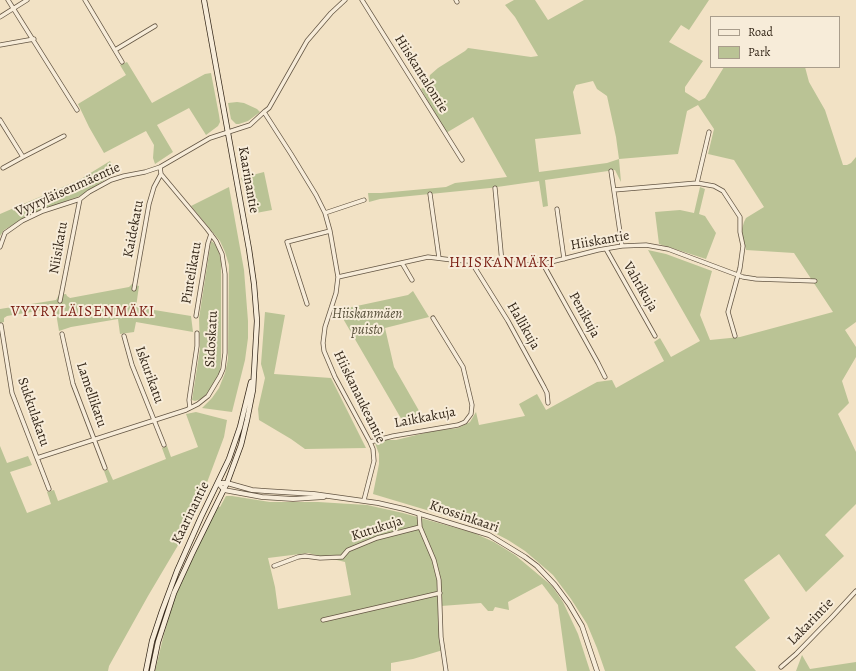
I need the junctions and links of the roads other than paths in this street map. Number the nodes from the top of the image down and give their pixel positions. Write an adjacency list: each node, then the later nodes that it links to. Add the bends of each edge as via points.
1 (8, 0): 7 (street)
2 (27, 0): 7 (street)
3 (85, 0): 12 (street)
4 (204, 0): 17 (main road, Kaarinantie)
5 (343, 0): 14 (street, via 307,41)
6 (362, 0): 21 (street, Hiiskantalontie)
7 (13, 9): 8 (street); 10 (street)
8 (0, 17)
9 (155, 26): 12 (street)
10 (34, 39): 11 (street); 15 (street)
11 (0, 45)
12 (115, 50): 13 (street)
13 (122, 62)
14 (269, 108): 17 (street, via 250,125); 33 (street, Hiiskanaukeantie, via 264,112 303,172)
15 (77, 110)
16 (0, 120): 20 (street)
17 (228, 132): 22 (street, Vyyryläisenmäentie, via 210,138); 60 (main road, Kaarinantie, via 254,284 257,321)
18 (709, 132): 26 (street)
19 (64, 136): 20 (street)
20 (23, 157): 23 (street)
21 (462, 160)
22 (160, 167): 25 (street); 30 (street, Vyyryläisenmäentie, via 111,180)
23 (3, 168)
24 (611, 171): 28 (street)
25 (161, 174): 35 (street, Sidoskatu); 49 (street, Kaidekatu, via 149,204)
26 (697, 183): 28 (street); 45 (street, via 721,189 738,214 743,246)
27 (495, 188): 43 (street)
28 (614, 190): 36 (street)
29 (430, 194): 39 (street)
30 (80, 199): 37 (street, Vyyryläisenmäentie, via 22,221 5,232); 50 (street, Niisikatu)
31 (364, 200): 33 (street)
32 (556, 209): 40 (street)
33 (325, 213): 34 (street, Hiiskanaukeantie)
34 (330, 231): 46 (street, Hiiskanaukeantie); 51 (street, via 287,242)
35 (211, 234): 52 (street, Pintelikatu); 63 (street, Sidoskatu, via 220,247 225,267 224,361 213,390 204,400)
36 (622, 246): 38 (street, Hiiskantie); 45 (street, Hiiskantie, via 661,247)
37 (0, 247)
38 (606, 249): 40 (street, Hiiskantie); 58 (street, Vahtikuja)
39 (439, 258): 41 (street, Hiiskantie); 42 (street, Hiiskantie, via 422,257)
40 (564, 258): 44 (street, Hiiskantie)
41 (474, 261): 43 (street, Hiiskantie); 62 (street, Hallikuja, via 546,390)
42 (402, 263): 46 (street, Hiiskantie); 47 (street)
43 (502, 264): 44 (street, Hiiskantie)
44 (543, 264): 61 (street, Penikuja)
45 (738, 276): 48 (street, Hiiskantie); 59 (street, via 728,312)
46 (338, 277): 66 (street, Hiiskanaukeantie, via 336,293 325,327 324,350 335,377)
47 (412, 280)
48 (815, 281)
49 (134, 289)
50 (60, 301)
51 (307, 304)
52 (196, 316)
53 (433, 318): 66 (street, Laikkakuja, via 463,367 472,405 471,414 465,422 458,425)
54 (1, 325): 68 (street, Sukkulakatu, via 12,393)
55 (197, 333): 63 (street)
56 (62, 334): 65 (street, Lamellikatu, via 73,384)
57 (124, 336): 64 (street, Iskurikatu, via 132,365)
58 (655, 336)
59 (735, 336)
60 (254, 364): 70 (main road, Kaarinantie, via 234,445); 71 (main road, Kaarinantie, via 253,390 247,420)
61 (605, 377)
62 (548, 403)
63 (190, 408): 64 (street, Sidoskatu)
64 (154, 421): 65 (street, Sidoskatu); 67 (street, Iskurikatu)
65 (95, 440): 68 (street, Sidoskatu); 69 (street, Lamellikatu)
66 (370, 442): 75 (street, Hiiskanaukeantie, via 374,461)
67 (164, 445)
68 (37, 458): 72 (street, Sukkulakatu)
69 (105, 468)
70 (218, 483): 71 (street, Krossinkaari); 73 (street); 83 (main road, Kaarinantie, via 176,571 157,626)
71 (227, 483): 73 (main road, Kaarinantie); 74 (street, Krossinkaari, via 252,490)
72 (49, 489)
73 (224, 490): 74 (street, Krossinkaari, via 262,497); 84 (main road, Kaarinantie, via 174,593 160,635)
74 (328, 497): 75 (street, Krossinkaari)
75 (364, 500): 76 (street, Krossinkaari)
76 (419, 513): 77 (street); 86 (street, Krossinkaari, via 489,535 537,566 555,585 576,615)
77 (420, 527): 78 (street, Kutukuja, via 370,540 348,550 342,557 305,556); 80 (street, via 434,560)
78 (274, 566)
79 (856, 591): 82 (street, Lakarintie)
80 (440, 593): 81 (street); 85 (street, via 441,637)
81 (323, 620)
82 (781, 667)
83 (146, 671)
84 (152, 671)
85 (446, 671)
86 (597, 671)

